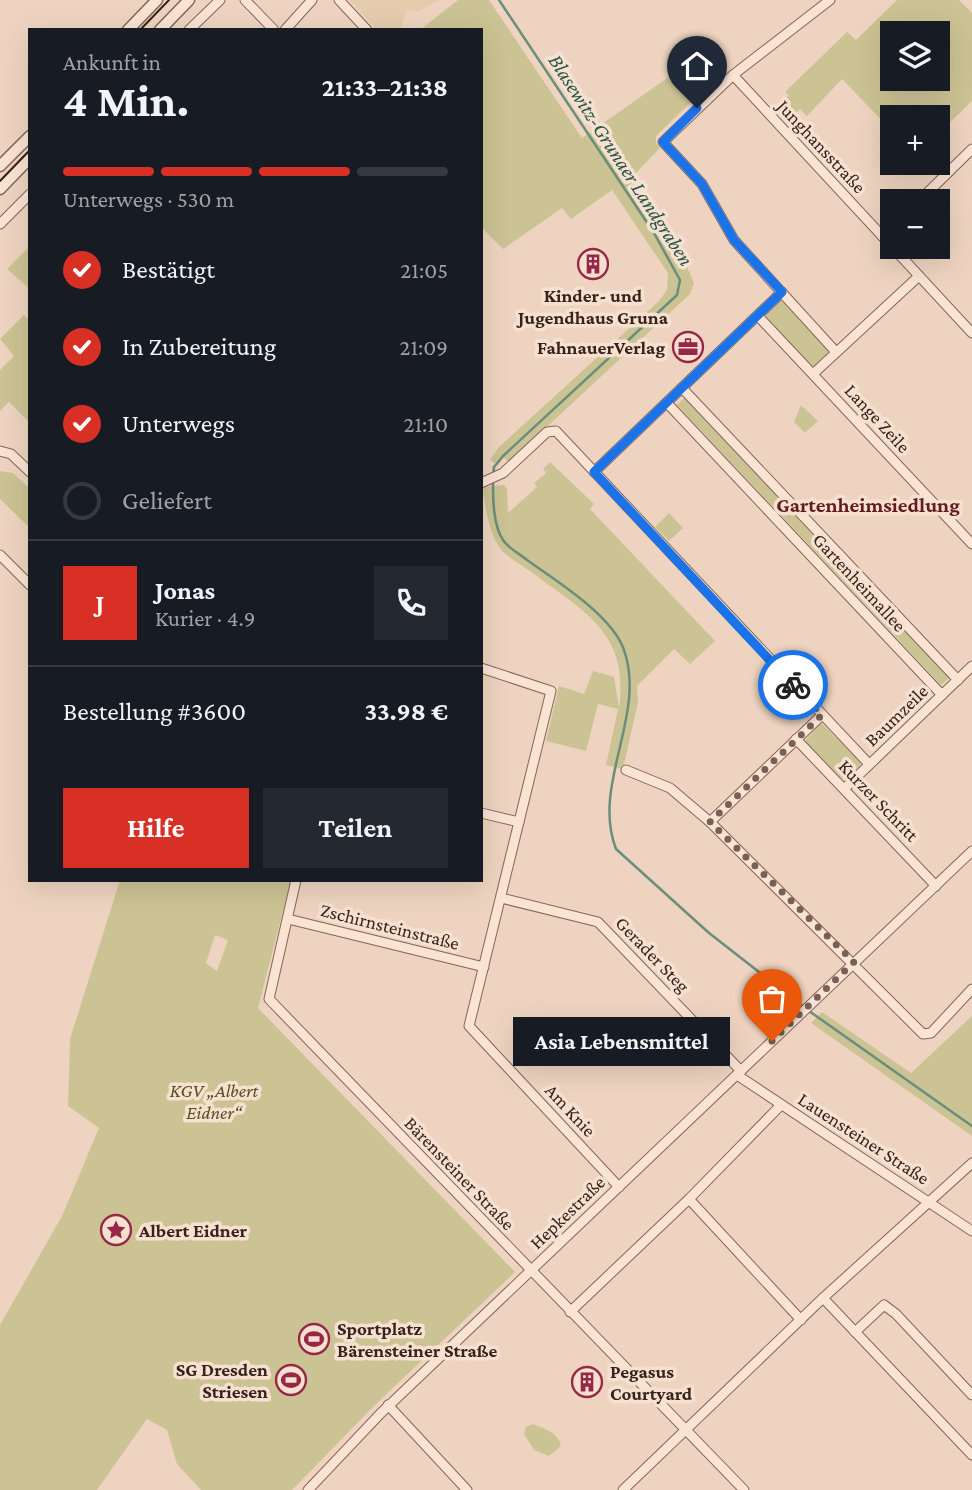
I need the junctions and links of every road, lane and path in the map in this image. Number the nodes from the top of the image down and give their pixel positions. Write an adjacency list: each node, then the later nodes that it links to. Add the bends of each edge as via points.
1 (157, 0): 8 (street)
2 (188, 0): 9 (street)
3 (220, 0): 10 (street)
4 (245, 0): 11 (street)
5 (312, 0): 12 (street)
6 (339, 0): 13 (street)
7 (830, 0): 14 (street)
8 (130, 28)
9 (162, 28)
10 (191, 28)
11 (272, 28)
12 (287, 28)
13 (365, 28)
14 (733, 75): 23 (street, Junghansstraße); 26 (street, via 663,142 702,184 734,240)
15 (28, 138): 18 (street)
16 (972, 149): 20 (street)
17 (28, 160): 19 (street)
18 (0, 166)
19 (0, 189)
20 (931, 189)
21 (28, 196): 22 (street)
22 (0, 224)
23 (880, 234)
24 (903, 259): 25 (street, Junghansstraße)
25 (919, 276): 28 (street, Junghansstraße); 29 (street)
26 (782, 292): 27 (street); 29 (street)
27 (758, 316): 30 (street, Lange Zeile); 31 (street)
28 (972, 333)
29 (836, 352): 30 (street)
30 (813, 374): 37 (street, Lange Zeile)
31 (682, 388): 32 (street); 42 (street, Gartenheimallee)
32 (667, 402): 35 (street); 43 (street, Gartenheimallee)
33 (0, 451): 34 (street, via 11,454)
34 (28, 470)
35 (594, 472): 36 (street, via 556,431 547,432 503,473); 44 (street)
36 (483, 482)
37 (972, 544)
38 (0, 555): 39 (street)
39 (28, 582)
40 (972, 666): 42 (street, Baumzeile)
41 (483, 669): 50 (street, via 551,691)
42 (958, 680): 43 (street, Baumzeile)
43 (942, 695): 46 (street, Baumzeile)
44 (822, 715): 45 (street); 46 (street)
45 (796, 739): 48 (street, Kurzer Schritt); 51 (street)
46 (869, 764): 48 (street, Baumzeile)
47 (626, 770): 51 (street, via 670,788)
48 (844, 789): 54 (street, Kurzer Schritt)
49 (483, 813): 50 (street)
50 (519, 822): 55 (street)
51 (710, 822): 57 (street)
52 (972, 851): 54 (street, Hepkestraße)
53 (296, 882): 56 (street)
54 (936, 886): 57 (street, Hepkestraße)
55 (501, 898): 58 (street); 60 (street, Gerader Steg, via 598,922)
56 (288, 919): 58 (street, Zschirnsteinstraße); 67 (street, Bärensteiner Straße, via 269,999)
57 (854, 962): 59 (street, via 923,1034 931,1033); 60 (street, Hepkestraße)
58 (484, 967): 63 (street, Am Knie, via 469,1026)
59 (972, 989)
60 (739, 1073): 61 (street, Lauensteiner Straße); 63 (street, Hepkestraße)
61 (781, 1105): 64 (street); 65 (street, Lauensteiner Straße)
62 (972, 1163): 65 (street)
63 (619, 1186): 67 (street, Hepkestraße)
64 (689, 1199): 69 (street); 70 (street)
65 (929, 1202): 66 (street, Lauensteiner Straße); 68 (street)
66 (972, 1231)
67 (530, 1271): 69 (street, Bärensteiner Straße); 73 (street, Hepkestraße)
68 (823, 1298): 70 (street); 71 (street)
69 (570, 1312): 74 (street, Bärensteiner Straße)
70 (801, 1320): 74 (street)
71 (855, 1332): 72 (street, via 884,1305); 75 (street)
72 (972, 1395)
73 (388, 1405): 76 (street, Hepkestraße); 77 (street)
74 (687, 1432): 78 (street); 79 (street, Bärensteiner Straße)
75 (972, 1455)
76 (308, 1490)
77 (467, 1490)
78 (623, 1490)
79 (744, 1490)

